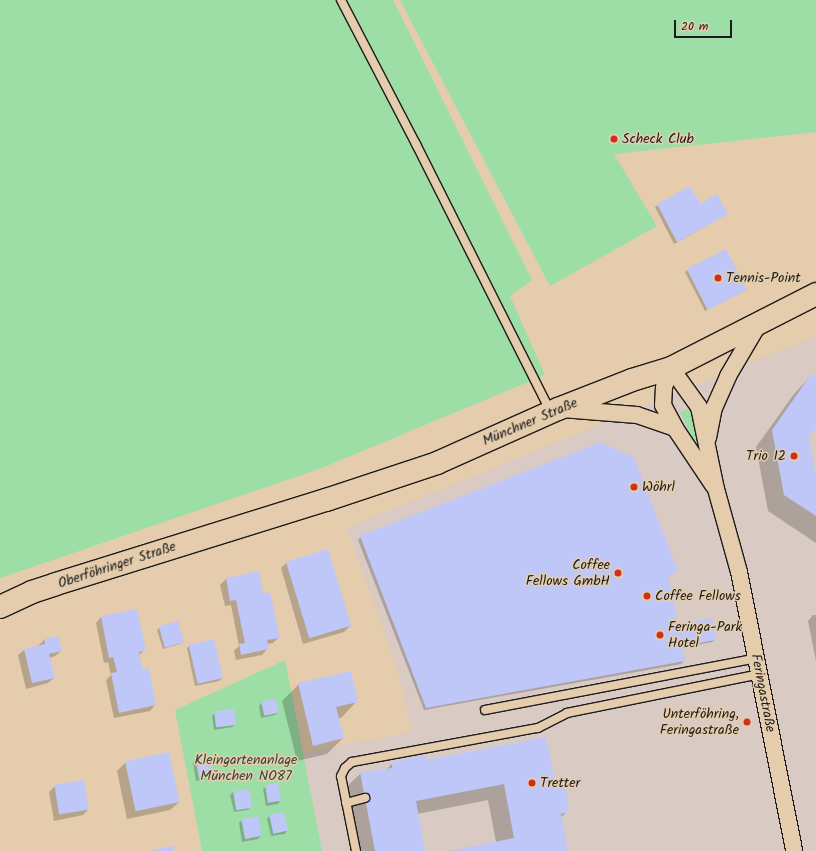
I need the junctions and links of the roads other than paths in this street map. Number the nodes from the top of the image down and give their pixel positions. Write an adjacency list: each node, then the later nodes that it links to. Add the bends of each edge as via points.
1 (341, 0): 5 (lane)
2 (816, 294): 3 (main road, Münchner Straße)
3 (761, 321): 4 (main road, Münchner Straße); 7 (street, Feringastraße, via 734,364 714,408)
4 (671, 368): 5 (main road, Münchner Straße, via 632,380); 6 (street, Feringastraße, via 664,387 663,405); 7 (street, Feringastraße, via 699,407)
5 (554, 411): 6 (street, via 637,415); 9 (main road, Münchner Straße, via 437,463)
6 (675, 428): 8 (street, Feringastraße)
7 (707, 445): 8 (street, Feringastraße)
8 (716, 489): 11 (street, Feringastraße, via 734,549)
9 (235, 528): 10 (main road, Oberföhringer Straße, via 44,588)
10 (0, 607)
11 (757, 658): 12 (street, Feringastraße); 13 (lane)
12 (760, 674): 15 (lane, via 567,713 538,728 352,762 341,776); 17 (street, Feringastraße)
13 (485, 710)
14 (365, 798): 15 (lane)
15 (346, 803): 16 (lane)
16 (356, 851)
17 (794, 851)

